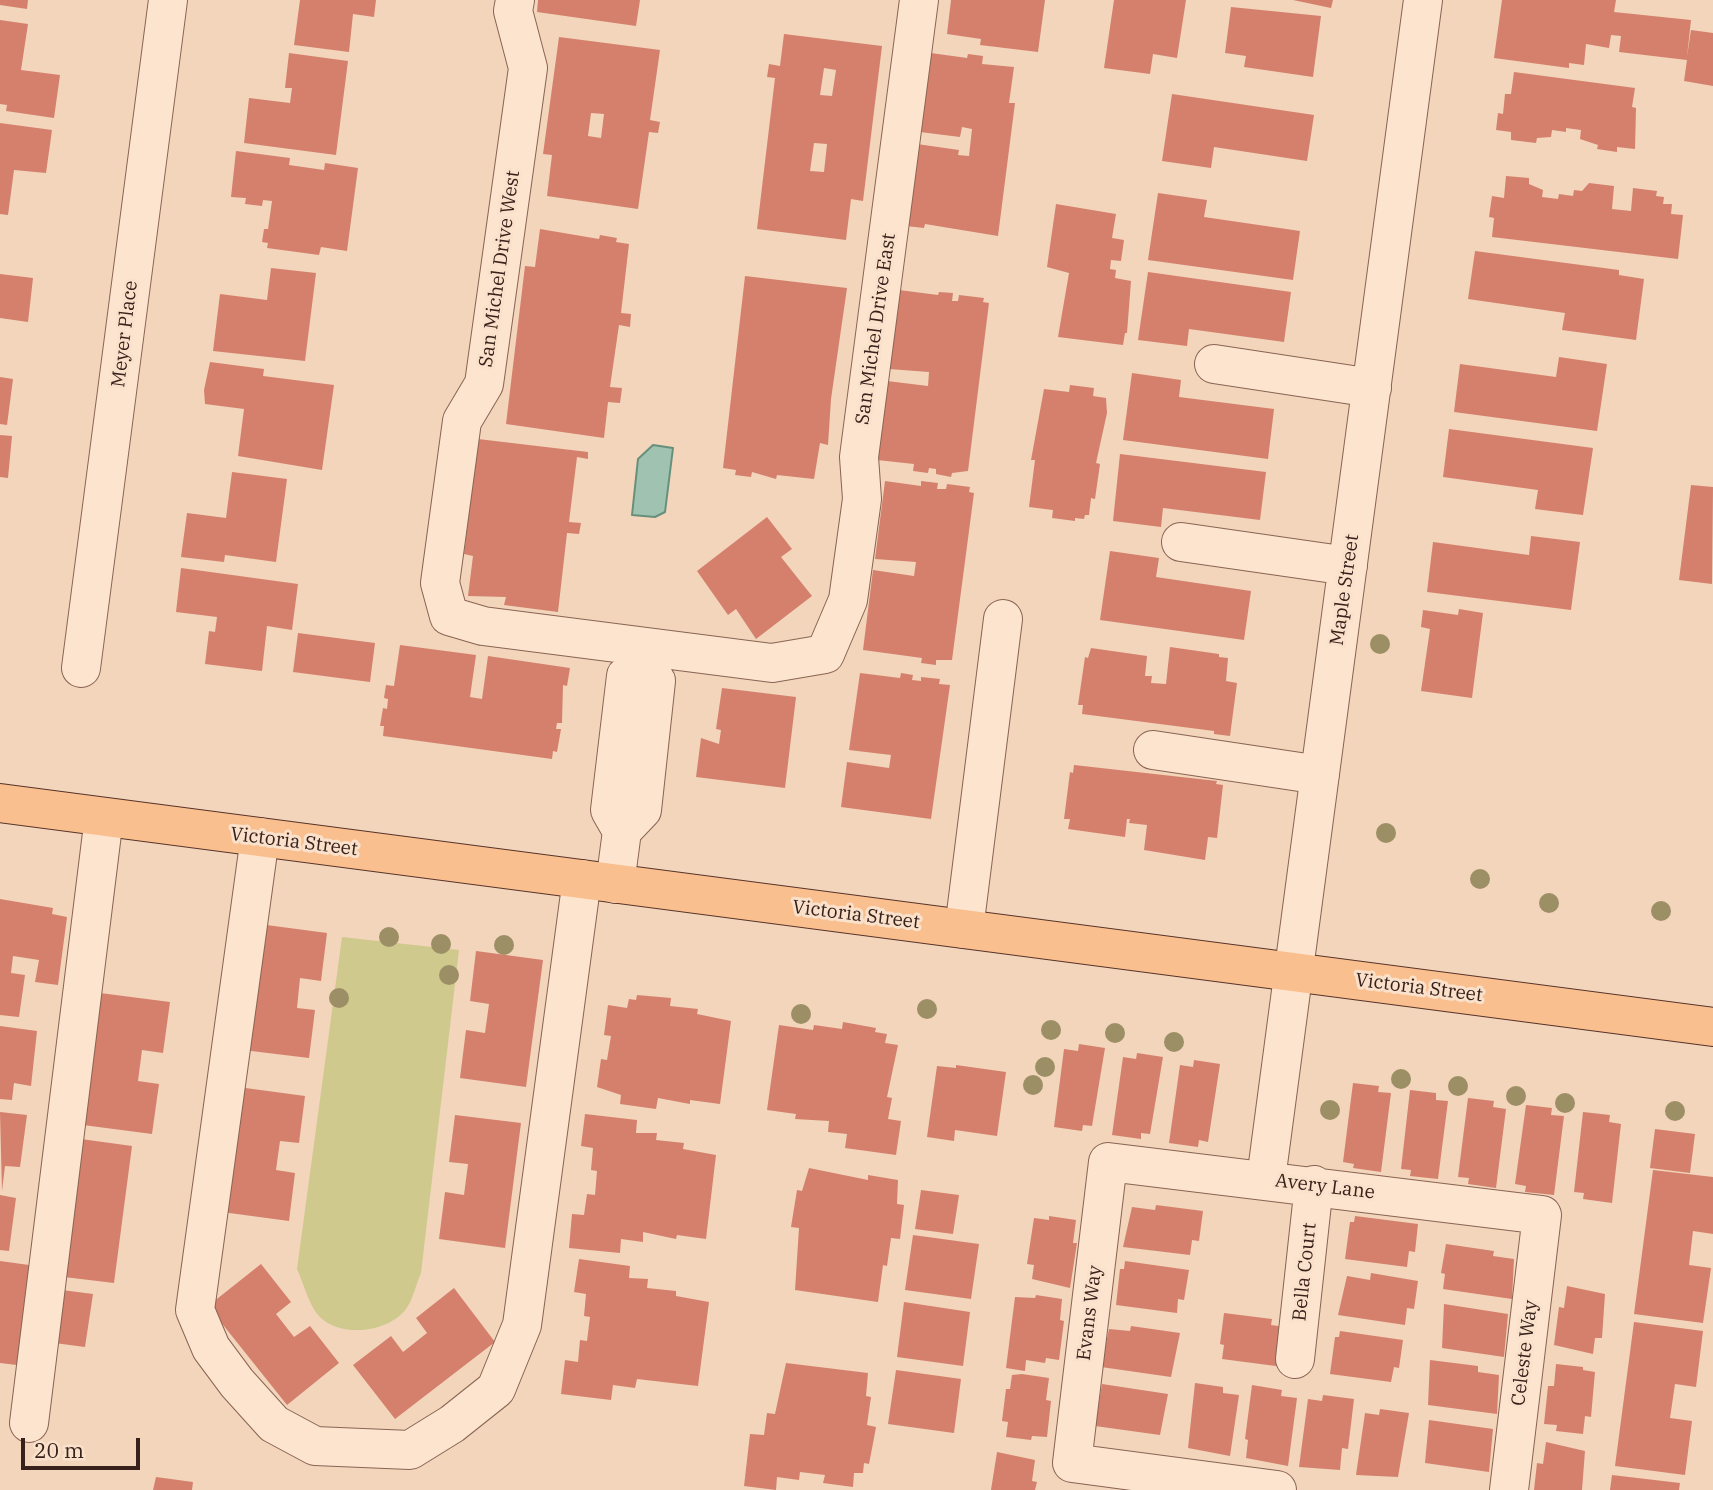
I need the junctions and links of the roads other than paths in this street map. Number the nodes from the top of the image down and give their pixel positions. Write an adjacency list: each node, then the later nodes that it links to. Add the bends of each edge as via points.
1 (168, 0): 11 (street, Meyer Place)
2 (514, 0): 10 (street, San Michel Drive West, via 528,68 484,384 462,421 440,583 449,616)
3 (919, 0): 10 (street, San Michel Drive East, via 859,457 862,499 848,600 825,654 772,663)
4 (1423, 0): 6 (street, Maple Street)
5 (1214, 364): 6 (street)
6 (1372, 388): 8 (street, Maple Street)
7 (1181, 542): 8 (street)
8 (1348, 566): 13 (street, Maple Street)
9 (1003, 619): 18 (street)
10 (644, 658): 17 (street, via 656,681 642,810 622,831)
11 (81, 668)
12 (1153, 750): 13 (street)
13 (1320, 775): 19 (street, Maple Street)
14 (0, 803): 15 (main road, Victoria Street)
15 (104, 817): 16 (main road, Victoria Street); 26 (street)
16 (260, 837): 17 (main road, Victoria Street); 17 (street, via 195,1310 211,1348 237,1383 274,1424 315,1447 410,1450 496,1389 522,1325)
17 (598, 881): 18 (main road, Victoria Street)
18 (964, 929): 19 (main road, Victoria Street)
19 (1293, 972): 20 (main road, Victoria Street); 22 (street, Maple Street)
20 (1713, 1027)
21 (1108, 1162): 22 (street, Avery Lane); 27 (street, Evans Way, via 1072,1463)
22 (1266, 1179): 23 (street, Avery Lane)
23 (1314, 1185): 24 (street, Avery Lane); 25 (street, Bella Court)
24 (1542, 1215): 28 (street, Celeste Way)
25 (1295, 1359)
26 (29, 1423)
27 (1277, 1490)
28 (1508, 1490)

